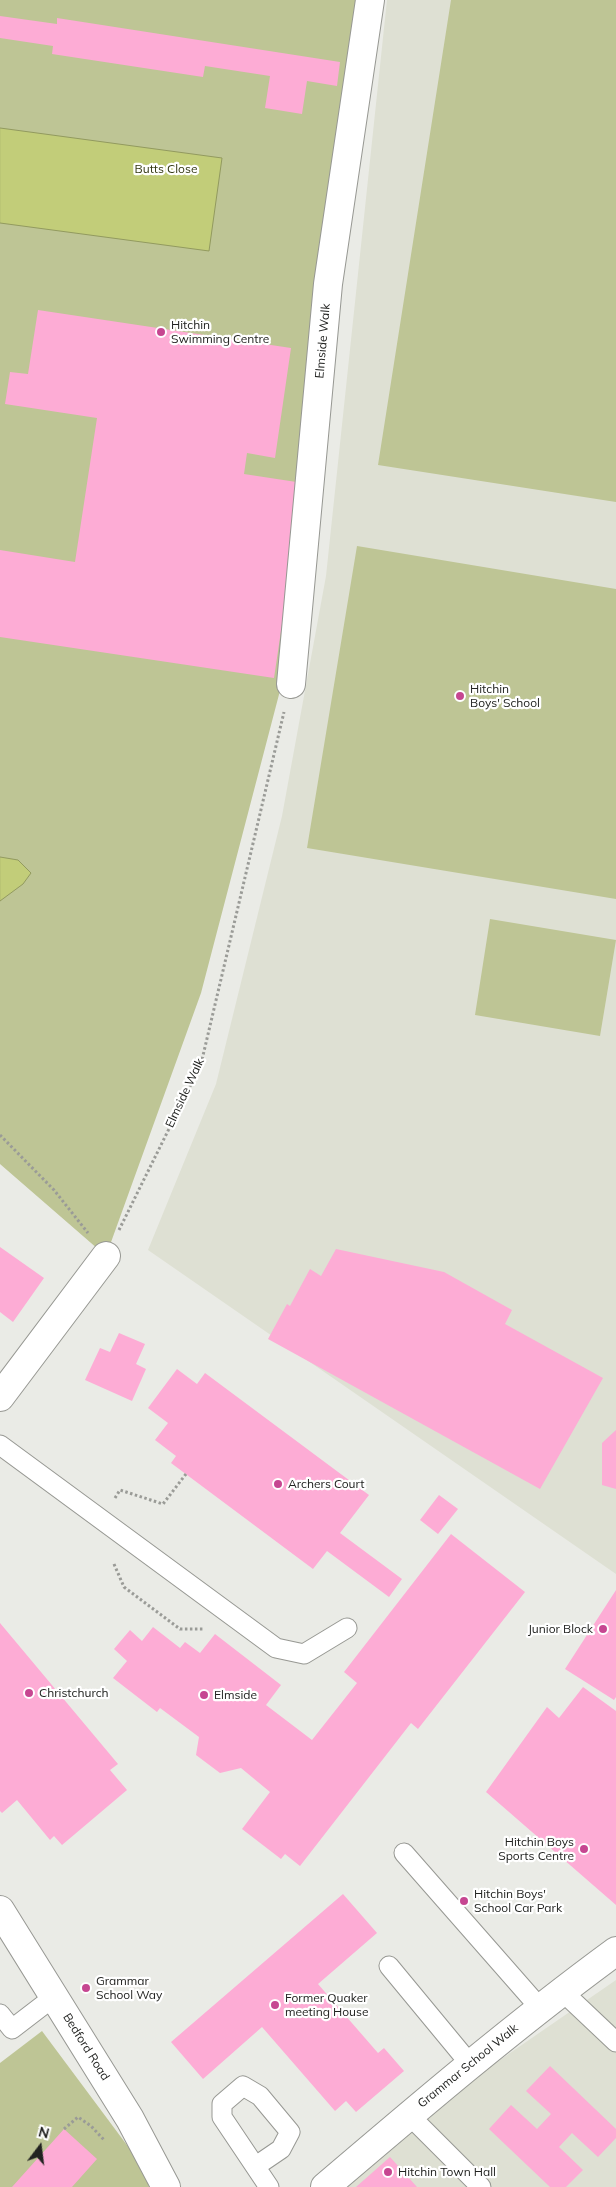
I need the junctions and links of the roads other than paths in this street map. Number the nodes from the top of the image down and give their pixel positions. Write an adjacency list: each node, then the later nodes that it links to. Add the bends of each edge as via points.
1 (370, 0): 2 (street, Elmside Walk, via 328,284)
2 (291, 684)
3 (106, 1256): 4 (street)
4 (0, 1397)
5 (0, 1445): 6 (lane, via 276,1648 304,1654)
6 (347, 1628)
7 (404, 1853): 13 (lane)
8 (0, 1910): 12 (street, Bedford Road)
9 (616, 1951): 11 (street, Grammar School Walk)
10 (389, 1966): 16 (lane)
11 (562, 1991): 13 (street, Grammar School Walk); 15 (lane)
12 (55, 1996): 14 (lane, via 12,2029); 19 (street, Bedford Road, via 130,2119)
13 (540, 2008): 16 (street, Grammar School Walk)
14 (0, 2014)
15 (616, 2042)
16 (470, 2064): 17 (street, Grammar School Walk)
17 (410, 2115): 21 (street, Grammar School Walk); 22 (lane)
18 (256, 2166): 20 (lane)
19 (166, 2187)
20 (269, 2187)
21 (325, 2187)
22 (481, 2187)

